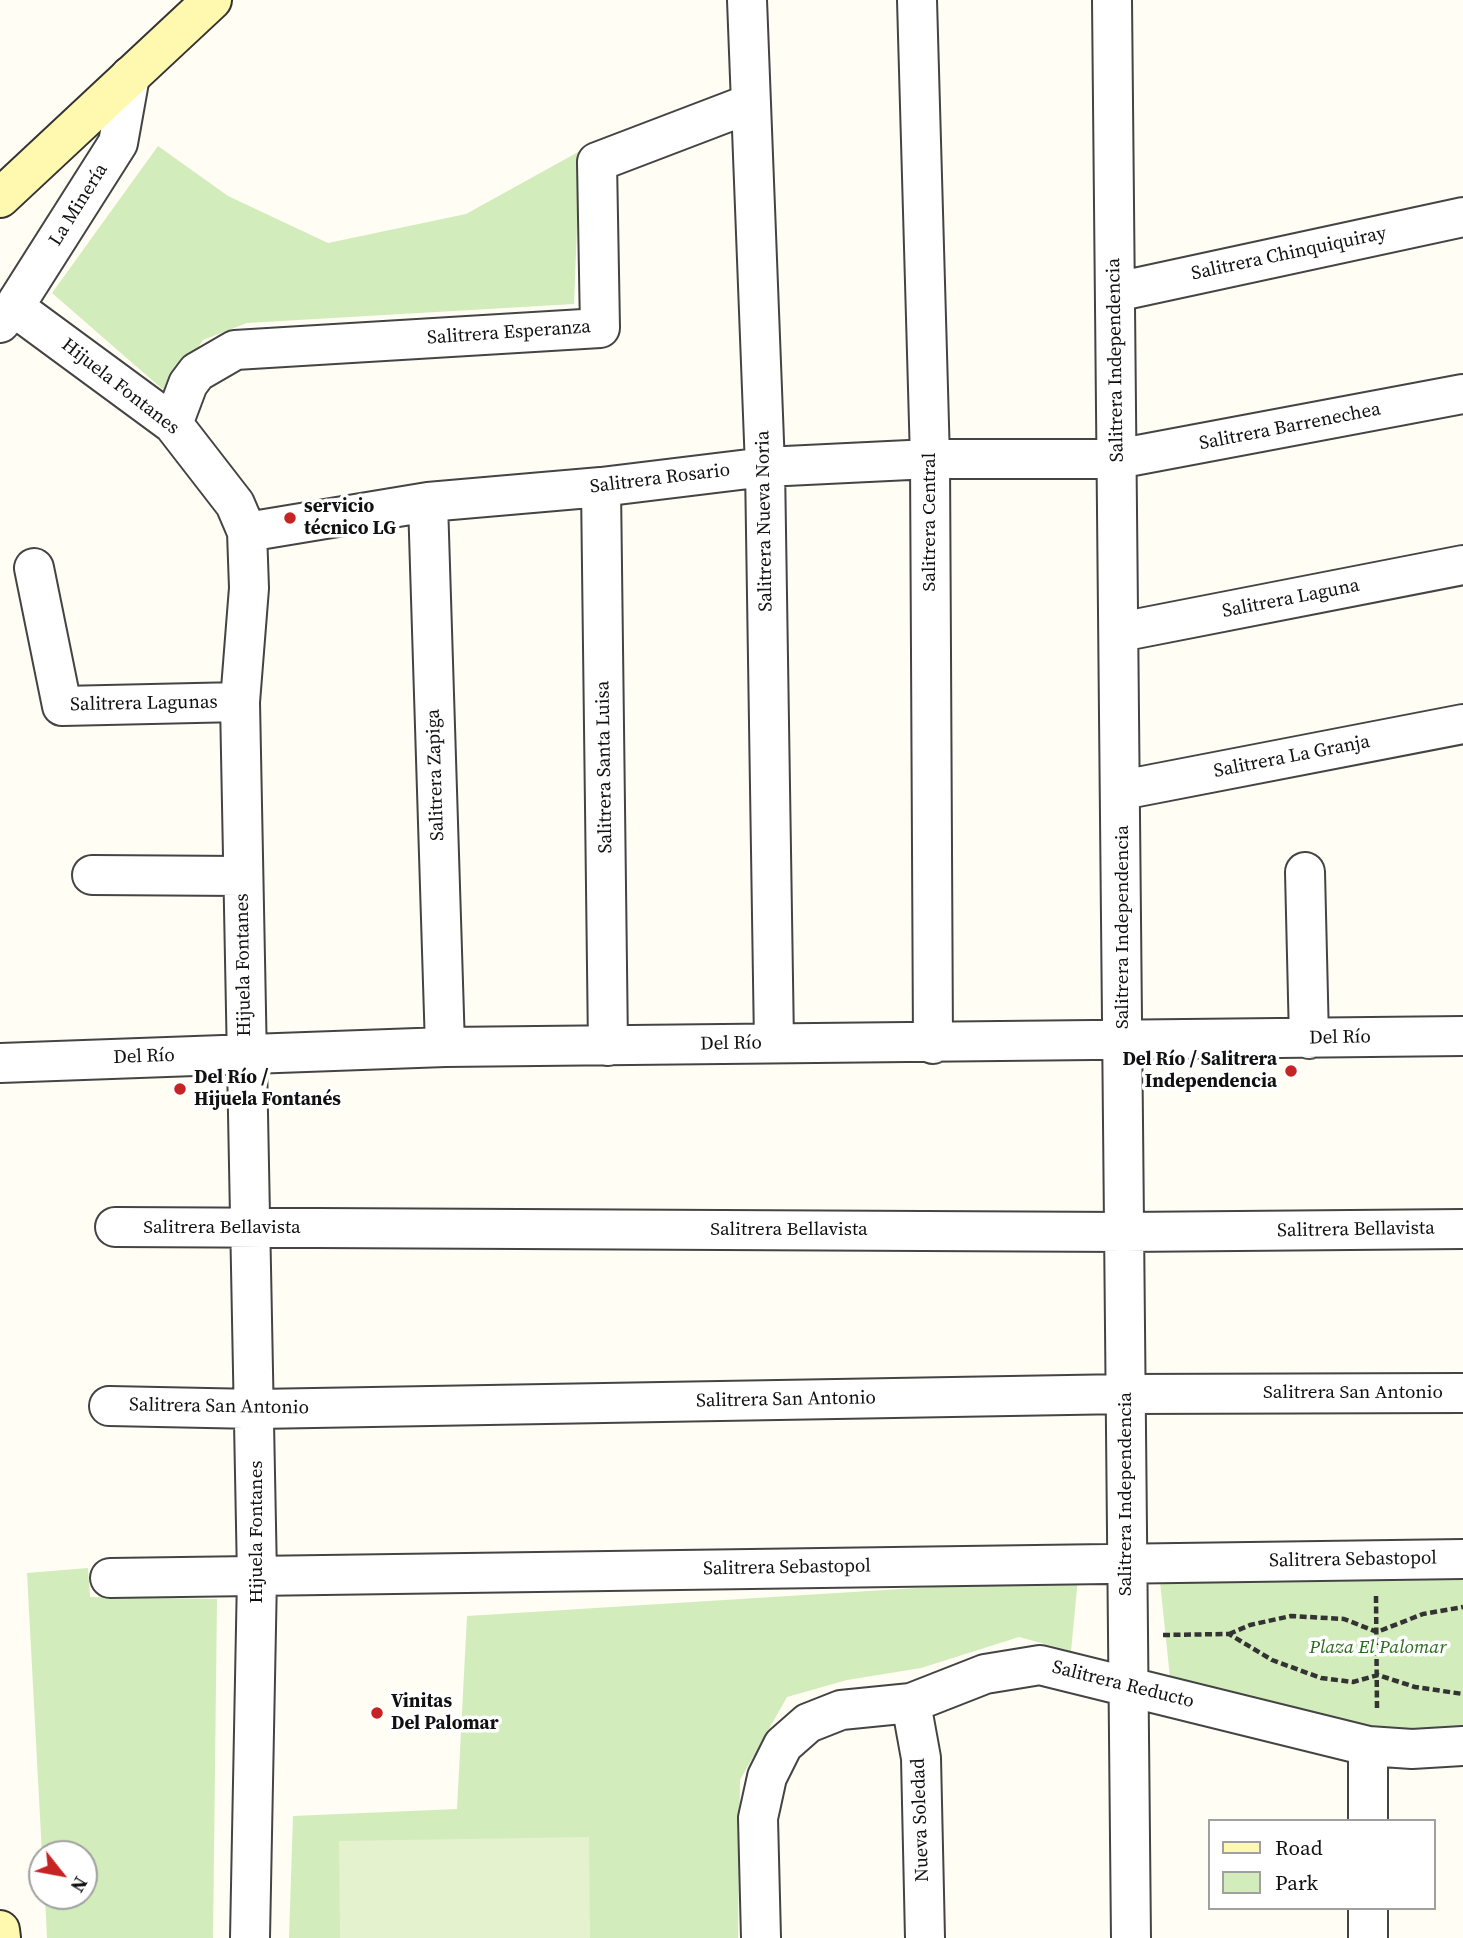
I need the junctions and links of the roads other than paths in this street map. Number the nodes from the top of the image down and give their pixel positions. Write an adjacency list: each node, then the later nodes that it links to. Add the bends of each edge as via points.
1 (212, 0): 5 (main road)
2 (747, 0): 6 (street, Salitrera Nueva Noria)
3 (916, 0): 13 (street, Salitrera Central)
4 (1112, 0): 9 (street, Salitrera Independencia)
5 (131, 76): 7 (main road); 10 (street, La Minería, via 118,143)
6 (749, 104): 12 (street, Salitrera Esperanza, via 597,162 600,328 235,350 197,372); 15 (street, Salitrera Nueva Noria)
7 (0, 198)
8 (1463, 217): 9 (street, Salitrera Chinquiquiray)
9 (1116, 292): 14 (street, Salitrera Independencia)
10 (7, 315): 12 (street, Hijuela Fontanes)
11 (1463, 394): 14 (street, Salitrera Barrenechea)
12 (173, 424): 18 (street, Hijuela Fontanes, via 235,504)
13 (930, 459): 14 (street, Salitrera Rosario); 15 (street, Salitrera Rosario); 32 (street, Salitrera Central)
14 (1117, 459): 21 (street, Salitrera Independencia)
15 (765, 467): 16 (street, Salitrera Rosario); 31 (street, Salitrera Nueva Noria)
16 (601, 486): 17 (street, Salitrera Rosario); 33 (street, Salitrera Santa Luisa)
17 (428, 502): 18 (street, Salitrera Rosario); 34 (street, Salitrera Zapiga)
18 (247, 532): 22 (street, Hijuela Fontanes, via 249,588)
19 (1463, 565): 21 (street, Salitrera Laguna)
20 (34, 568): 22 (street, Salitrera Lagunas, via 62,706)
21 (1119, 632): 24 (street, Salitrera Independencia)
22 (240, 702): 27 (street, Hijuela Fontanes)
23 (1463, 724): 24 (street, Salitrera La Granja)
24 (1122, 790): 30 (street, Salitrera Independencia)
25 (1305, 872): 29 (street)
26 (92, 875): 27 (street)
27 (242, 876): 35 (street, Hijuela Fontanes)
28 (1463, 1036): 29 (street, Del Río)
29 (1309, 1039): 30 (street, Del Río)
30 (1124, 1041): 32 (street, Del Río); 40 (street, Salitrera Independencia)
31 (774, 1043): 32 (street, Del Río); 33 (street, Del Río)
32 (933, 1044)
33 (608, 1046): 34 (street, Del Río)
34 (444, 1047): 35 (street, Del Río)
35 (246, 1053): 36 (street, Del Río); 38 (street, Hijuela Fontanes)
36 (0, 1063)
37 (115, 1227): 38 (street, Salitrera Bellavista)
38 (250, 1228): 40 (street, Salitrera Bellavista); 44 (street, Hijuela Fontanes)
39 (1463, 1229): 40 (street, Salitrera Bellavista)
40 (1125, 1232): 42 (street, Salitrera Independencia)
41 (1463, 1393): 42 (street, Salitrera San Antonio)
42 (1126, 1394): 44 (street, Salitrera San Antonio); 46 (street, Salitrera Independencia)
43 (109, 1406): 44 (street, Salitrera San Antonio)
44 (256, 1409): 47 (street, Hijuela Fontanes)
45 (1463, 1559): 46 (street, Salitrera Sebastopol)
46 (1128, 1563): 47 (street, Salitrera Sebastopol); 49 (street, Salitrera Independencia)
47 (257, 1576): 48 (street, Salitrera Sebastopol); 57 (street, Hijuela Fontanes)
48 (110, 1578)
49 (1127, 1686): 50 (street, Salitrera Reducto, via 1040,1665 985,1674); 51 (street, Salitrera Reducto); 60 (street, Salitrera Independencia)
50 (911, 1703): 58 (street, Salitrera Reducto, via 841,1710 808,1724 783,1745 767,1777 758,1818); 59 (street, Nueva Soledad, via 920,1758)
51 (1372, 1746): 52 (street, Salitrera Reducto); 53 (street)
52 (1463, 1746)
53 (1368, 1819)
54 (1368, 1910): 61 (street)
55 (0, 1930): 56 (main road)
56 (1, 1938)
57 (250, 1938)
58 (761, 1938)
59 (925, 1938)
60 (1131, 1938)
61 (1368, 1938)

